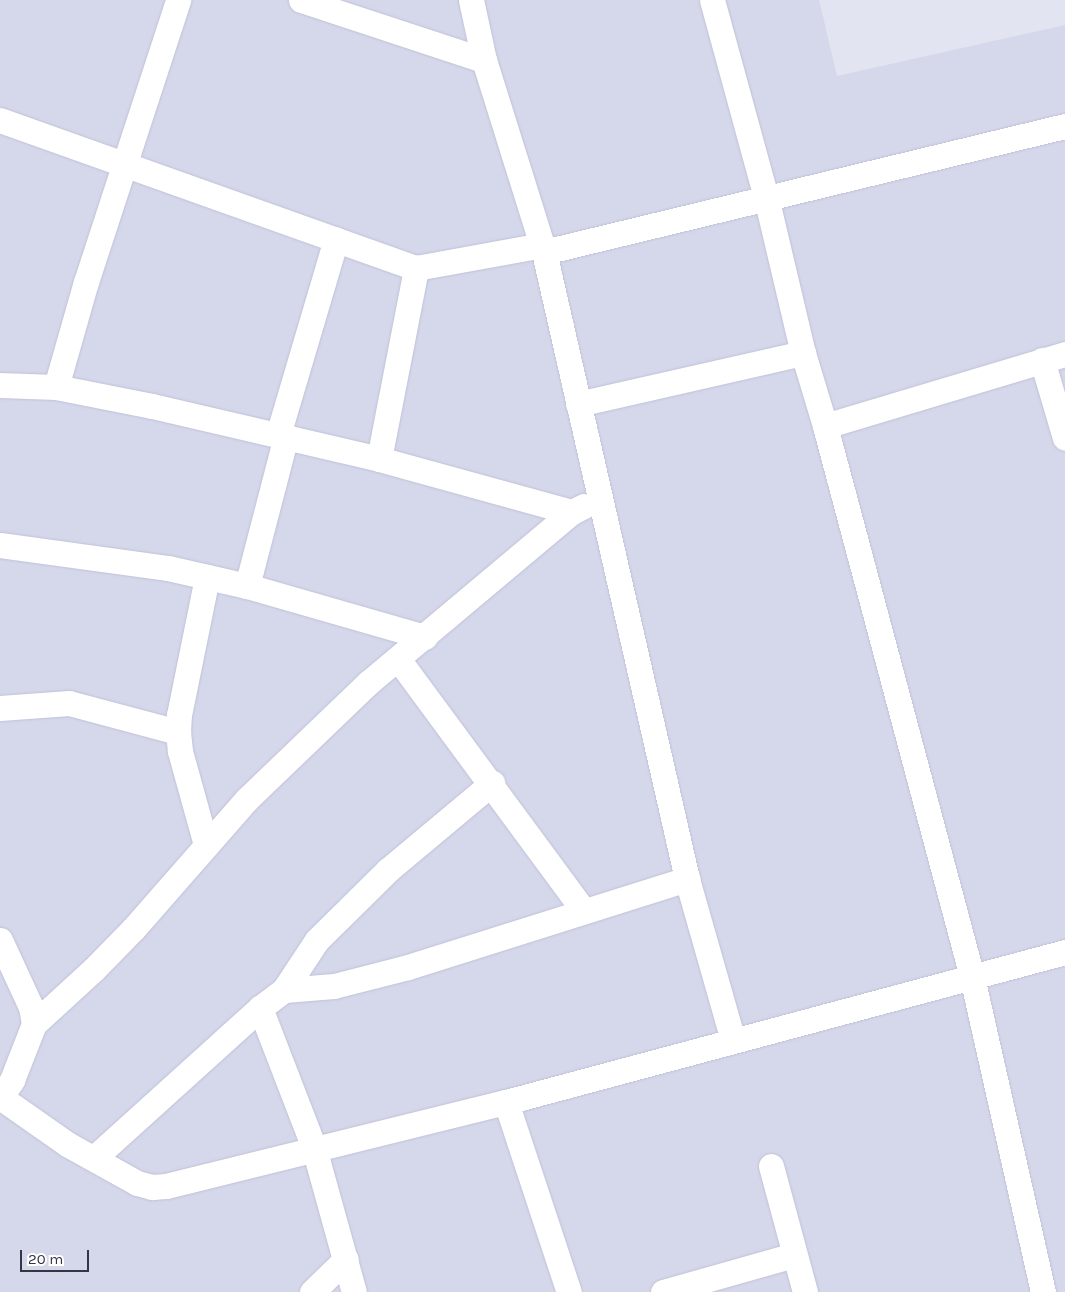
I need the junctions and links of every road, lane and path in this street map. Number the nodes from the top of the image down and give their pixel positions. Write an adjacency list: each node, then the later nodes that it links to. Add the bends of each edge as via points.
1 (178, 0): 8 (street)
2 (301, 0): 5 (street)
3 (471, 0): 5 (street)
4 (712, 0): 9 (street)
5 (484, 60): 11 (street)
6 (0, 120): 8 (street)
7 (1065, 126): 9 (street)
8 (126, 164): 10 (street); 16 (street, via 86,282)
9 (766, 197): 11 (street); 13 (street)
10 (336, 240): 12 (street); 19 (street)
11 (543, 249): 12 (street); 17 (street)
12 (416, 268): 21 (street)
13 (804, 353): 17 (street); 18 (street)
14 (1054, 357): 18 (street); 20 (street)
15 (0, 385): 16 (street)
16 (56, 387): 19 (street)
17 (578, 404): 22 (street)
18 (825, 426): 37 (street)
19 (282, 436): 21 (street); 26 (street)
20 (1065, 438)
21 (379, 459): 23 (street)
22 (600, 499): 23 (street); 33 (street)
23 (572, 512): 27 (street)
24 (0, 545): 25 (street, via 168,568)
25 (207, 577): 26 (street); 30 (street)
26 (247, 586): 27 (street)
27 (425, 637): 28 (street)
28 (398, 659): 31 (street); 32 (street, via 276,770)
29 (0, 708): 30 (street, via 69,704)
30 (178, 732): 32 (street, via 180,751)
31 (492, 783): 34 (street); 38 (street, via 388,870 317,940)
32 (206, 845): 40 (street, via 134,928)
33 (687, 879): 34 (street); 41 (street)
34 (583, 910): 38 (street, via 498,940 344,984)
35 (0, 940): 40 (street, via 31,1007)
36 (1065, 952): 37 (street)
37 (972, 977): 41 (street); 54 (street)
38 (284, 990): 39 (street)
39 (260, 1008): 44 (street); 45 (street)
40 (34, 1024): 42 (street, via 12,1080)
41 (733, 1040): 43 (street)
42 (0, 1097): 45 (street, via 67,1144)
43 (506, 1102): 44 (street); 51 (street)
44 (314, 1148): 45 (street, via 152,1187 138,1183); 48 (street)
45 (94, 1158)
46 (771, 1166): 47 (street)
47 (794, 1255): 52 (street); 53 (street)
48 (346, 1259): 49 (street); 50 (street)
49 (312, 1292)
50 (354, 1292)
51 (569, 1292)
52 (664, 1292)
53 (805, 1292)
54 (1043, 1292)

